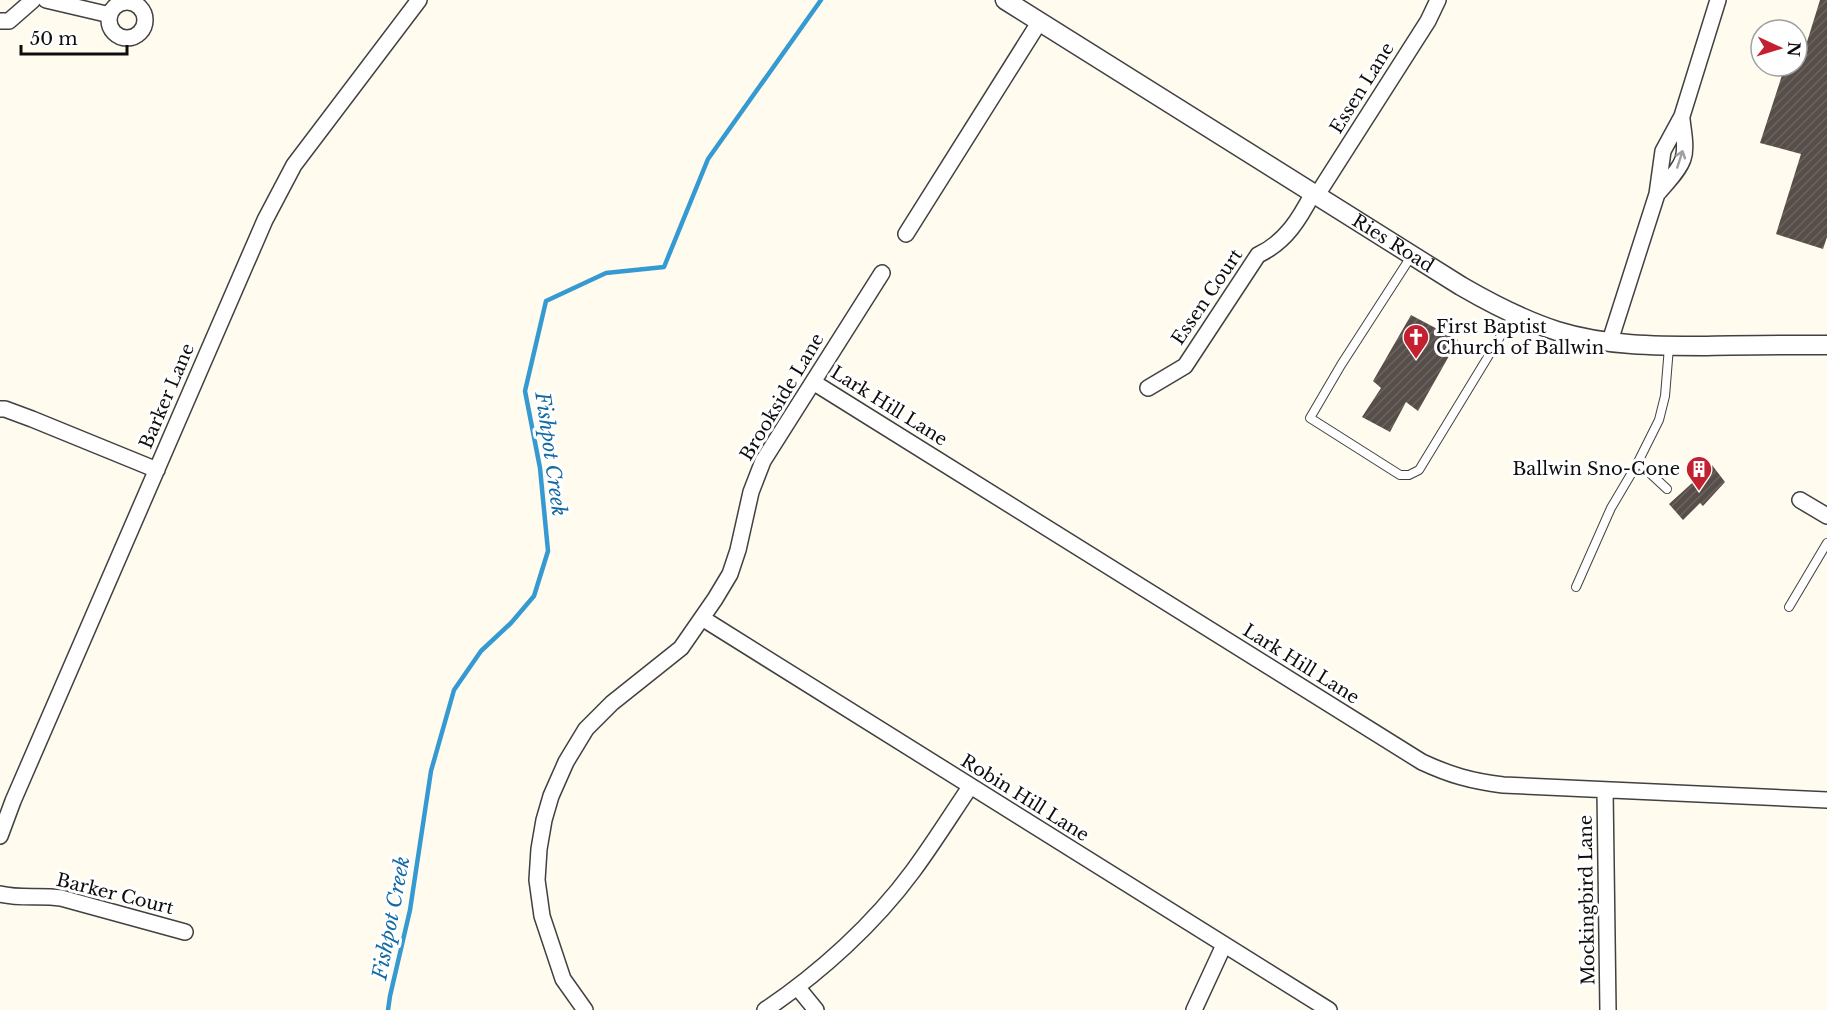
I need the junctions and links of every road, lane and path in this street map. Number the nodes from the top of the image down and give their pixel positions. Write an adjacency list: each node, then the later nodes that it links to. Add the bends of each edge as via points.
1 (33, 0): 8 (street, via 9,21)
2 (46, 0): 7 (street)
3 (419, 0): 22 (street, Barker Lane, via 294,165 265,220)
4 (1005, 0): 9 (street, Ries Road)
5 (1438, 0): 10 (street, Essen Lane)
6 (1718, 0): 15 (street, via 1682,116 1683,159 1657,194)
7 (110, 15)
8 (0, 21)
9 (1040, 21): 10 (street, Ries Road); 11 (street)
10 (1315, 194): 12 (street, Ries Road); 19 (street, Essen Court, via 1299,220 1269,250 1258,255 1185,366)
11 (906, 234)
12 (1412, 255): 14 (street, Ries Road); 14 (lane, via 1310,416 1400,476 1419,470)
13 (882, 273): 18 (street, Brookside Lane)
14 (1514, 314): 15 (street, Ries Road, via 1556,331)
15 (1610, 342): 17 (street, Ries Road)
16 (1827, 345): 17 (street, Ries Road)
17 (1669, 346): 21 (lane, via 1659,420)
18 (813, 382): 29 (street, Brookside Lane, via 763,461 730,574); 31 (street, Lark Hill Lane, via 1422,762 1473,781)
19 (1148, 388)
20 (0, 409): 22 (street)
21 (1638, 462): 23 (lane); 27 (lane, via 1611,508)
22 (157, 470): 33 (street, Barker Lane)
23 (1667, 489)
24 (1800, 500): 25 (street)
25 (1826, 512)
26 (1827, 543): 28 (lane)
27 (1576, 587)
28 (1789, 607)
29 (702, 618): 30 (street, Robin Hill Lane); 38 (street, Brookside Lane, via 681,648 585,729 551,796 539,849 537,880 542,916 563,979)
30 (970, 787): 36 (street, Robin Hill Lane); 37 (street, via 913,872 890,899 846,946)
31 (1605, 790): 32 (street, Lark Hill Lane); 43 (street, Mockingbird Lane)
32 (1827, 800)
33 (0, 836)
34 (0, 894): 35 (street, Barker Court, via 69,899)
35 (185, 932)
36 (1224, 945): 41 (street); 42 (street, Robin Hill Lane)
37 (798, 988): 39 (street); 40 (street)
38 (585, 1010)
39 (765, 1010)
40 (816, 1010)
41 (1194, 1010)
42 (1329, 1010)
43 (1608, 1010)

